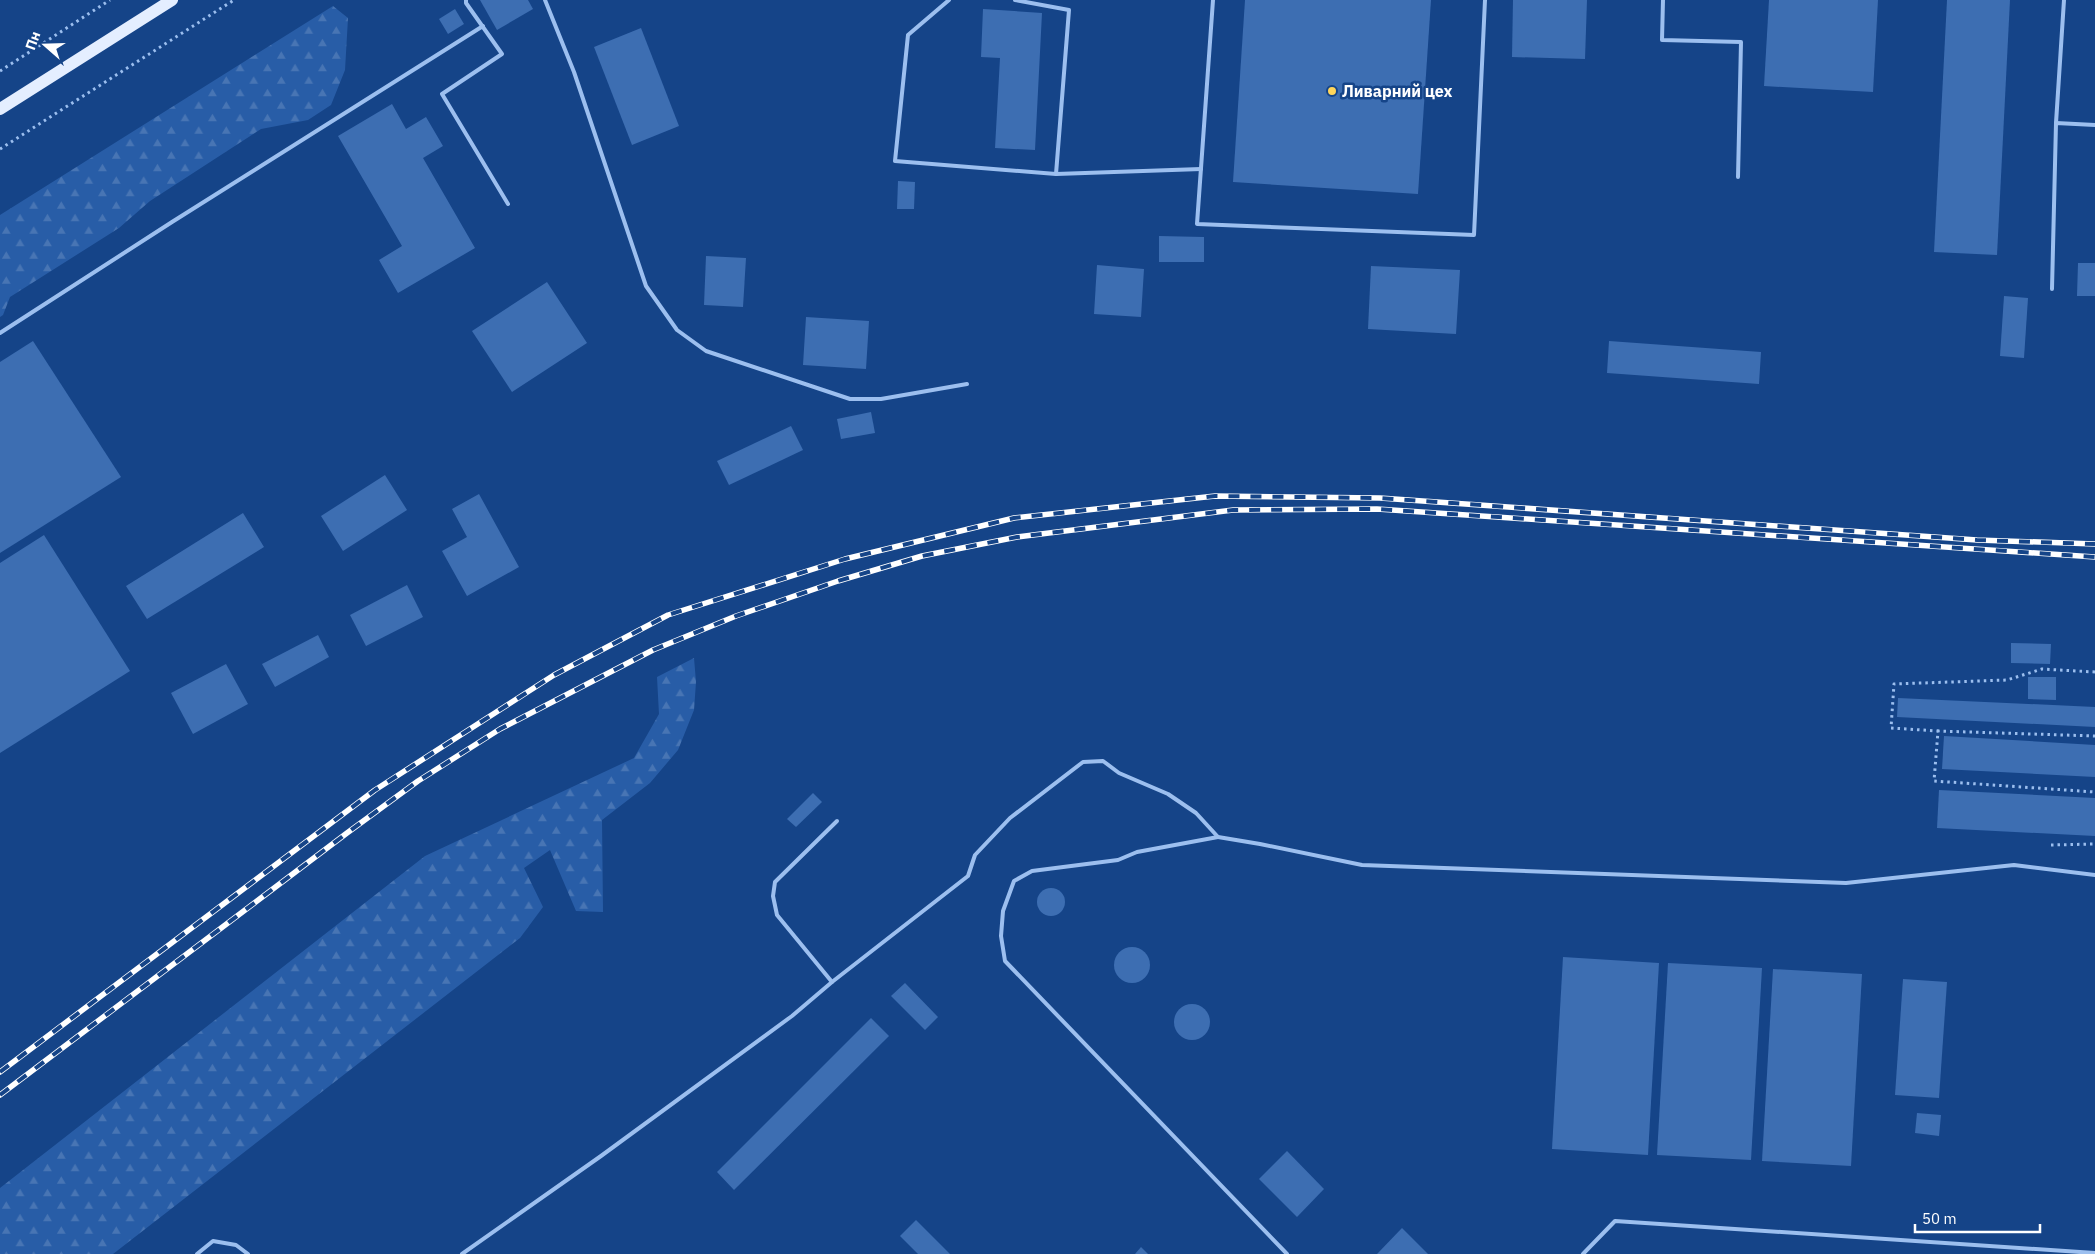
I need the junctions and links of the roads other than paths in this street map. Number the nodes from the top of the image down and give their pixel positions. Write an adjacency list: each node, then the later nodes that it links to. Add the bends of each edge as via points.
1 (172, 0): 11 (main road)
2 (466, 0): 10 (lane)
3 (545, 0): 20 (lane, via 574,72 646,286 678,330 706,351 850,399 881,399)
4 (949, 0): 15 (lane, via 908,35 895,161)
5 (1015, 0): 15 (lane, via 1069,10)
6 (1213, 0): 14 (lane)
7 (1485, 0): 14 (lane, via 1474,235 1197,224)
8 (1663, 0): 16 (lane, via 1662,40 1741,42)
9 (2064, 0): 12 (lane)
10 (483, 26): 17 (lane, via 502,54 442,94); 19 (lane)
11 (0, 110)
12 (2056, 123): 13 (lane); 18 (lane)
13 (2095, 125)
14 (1201, 169): 15 (lane)
15 (1056, 174)
16 (1738, 177)
17 (508, 204)
18 (2052, 289)
19 (0, 333)
20 (967, 384)
21 (837, 822): 24 (lane, via 775,882 773,896 777,915)
22 (1218, 837): 23 (lane, via 1362,865 1846,883 2014,864); 24 (lane, via 1196,812 1168,794 1119,772 1103,761 1084,762 1010,818 975,856 968,876); 29 (lane, via 1137,852 1118,860 1032,871 1014,882 1003,911 1005,961)
23 (2095, 875)
24 (832, 982): 28 (lane, via 792,1016 625,1139)
25 (2095, 1253): 30 (lane, via 1616,1221)
26 (197, 1254): 27 (lane, via 213,1241 236,1245)
27 (248, 1254)
28 (462, 1254)
29 (1287, 1254)
30 (1583, 1254)

